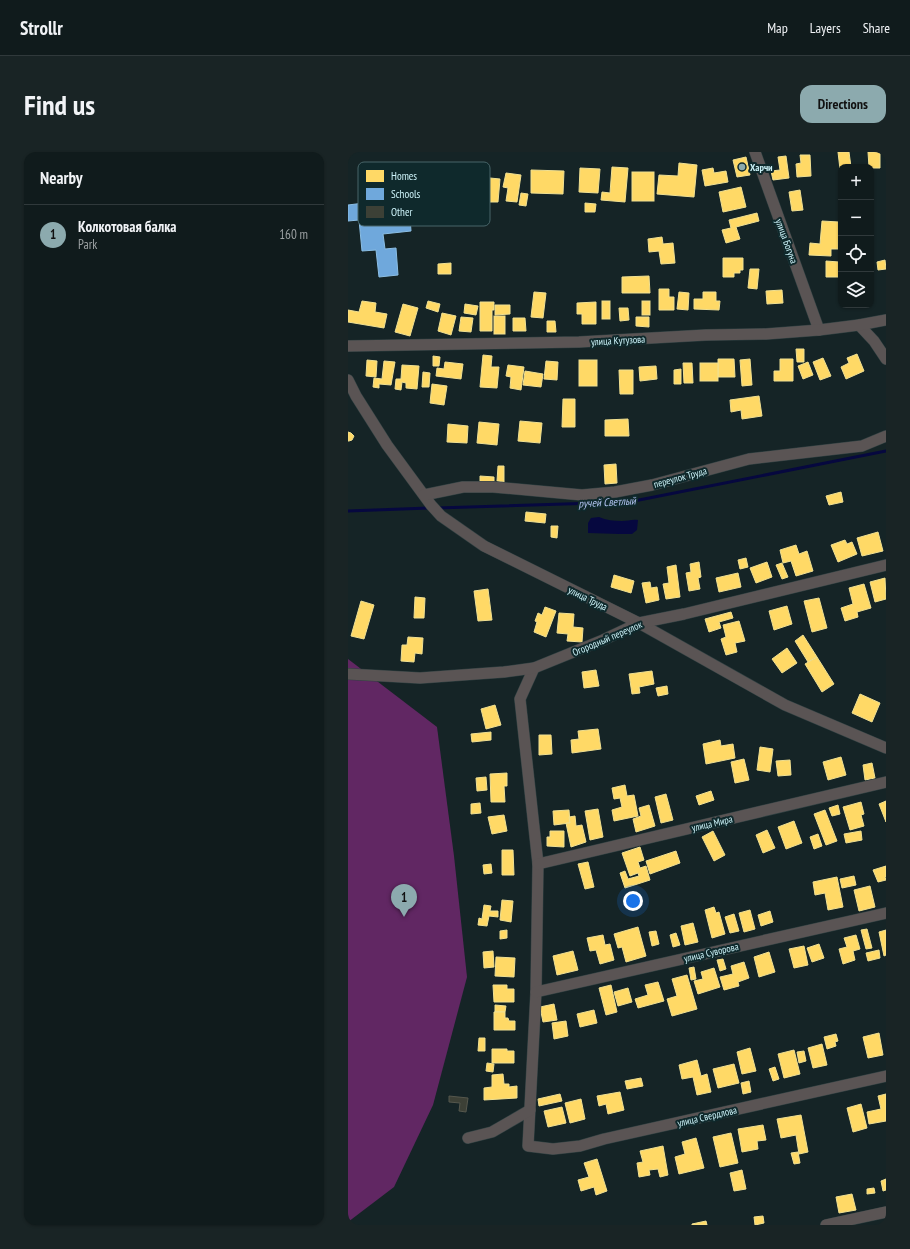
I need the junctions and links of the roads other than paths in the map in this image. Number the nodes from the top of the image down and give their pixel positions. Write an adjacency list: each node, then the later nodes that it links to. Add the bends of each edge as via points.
1 (755, 152): 4 (street, улица Богуна)
2 (886, 320): 3 (street, улица Кутузова)
3 (859, 325): 4 (street, улица Кутузова); 6 (street)
4 (819, 330): 5 (street, улица Кутузова, via 579,342)
5 (348, 346)
6 (886, 359)
7 (348, 380): 9 (street, улица Труда, via 387,445)
8 (886, 436): 9 (street, переулок Труда, via 862,446 749,459 614,492 582,495 463,487)
9 (424, 495): 11 (street, улица Труда, via 439,514 484,546)
10 (886, 565): 11 (street, Огородный переулок)
11 (639, 623): 12 (street, Огородный переулок); 14 (street, улица Труда, via 785,705)
12 (534, 668): 13 (street, Огородный переулок, via 420,678); 16 (street, via 520,699)
13 (348, 674)
14 (886, 748)
15 (886, 782): 16 (street, улица Мира)
16 (538, 864): 18 (street)
17 (886, 913): 18 (street, улица Суворова)
18 (536, 992): 20 (street)
19 (886, 1076): 20 (street, улица Свердлова, via 580,1146 553,1149 528,1146)
20 (530, 1110): 21 (street, via 492,1132)
21 (468, 1138)
22 (886, 1212): 23 (street)
23 (826, 1225)

